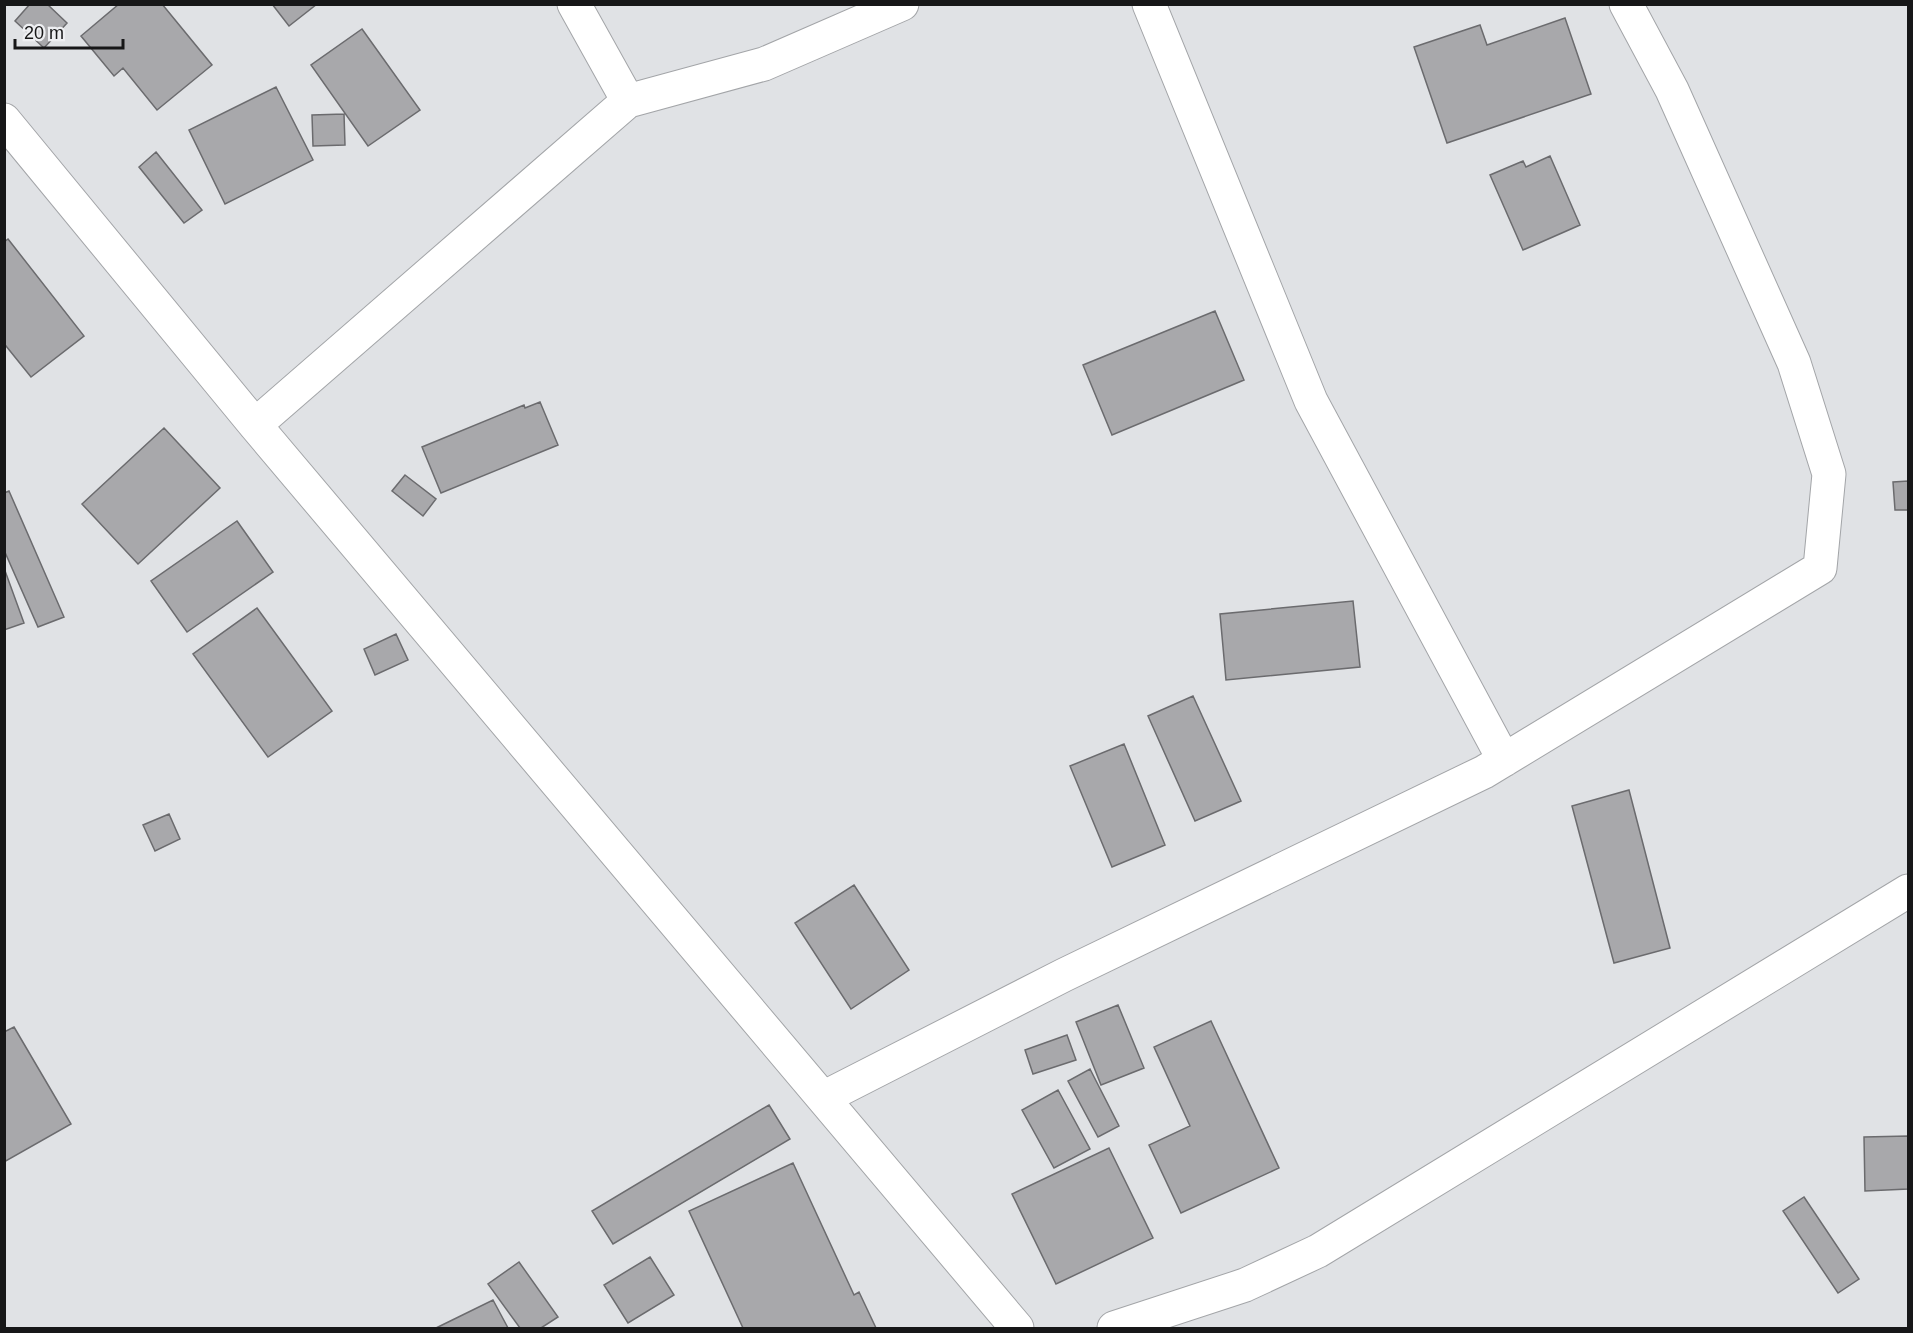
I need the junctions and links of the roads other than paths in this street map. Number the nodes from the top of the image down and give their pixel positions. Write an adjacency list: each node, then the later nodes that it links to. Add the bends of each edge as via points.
1 (574, 4): 5 (street)
2 (902, 4): 5 (street, via 764,64)
3 (1149, 4): 8 (street, via 1311,401)
4 (1626, 4): 8 (street, via 1672,90 1794,363 1829,474 1821,568)
5 (628, 101): 7 (street)
6 (4, 120): 7 (street)
7 (255, 424): 10 (street)
8 (1504, 760): 10 (street, via 1064,975)
9 (1908, 891): 12 (street, via 1318,1251 1245,1286)
10 (823, 1098): 11 (street)
11 (1017, 1329)
12 (1114, 1329)

